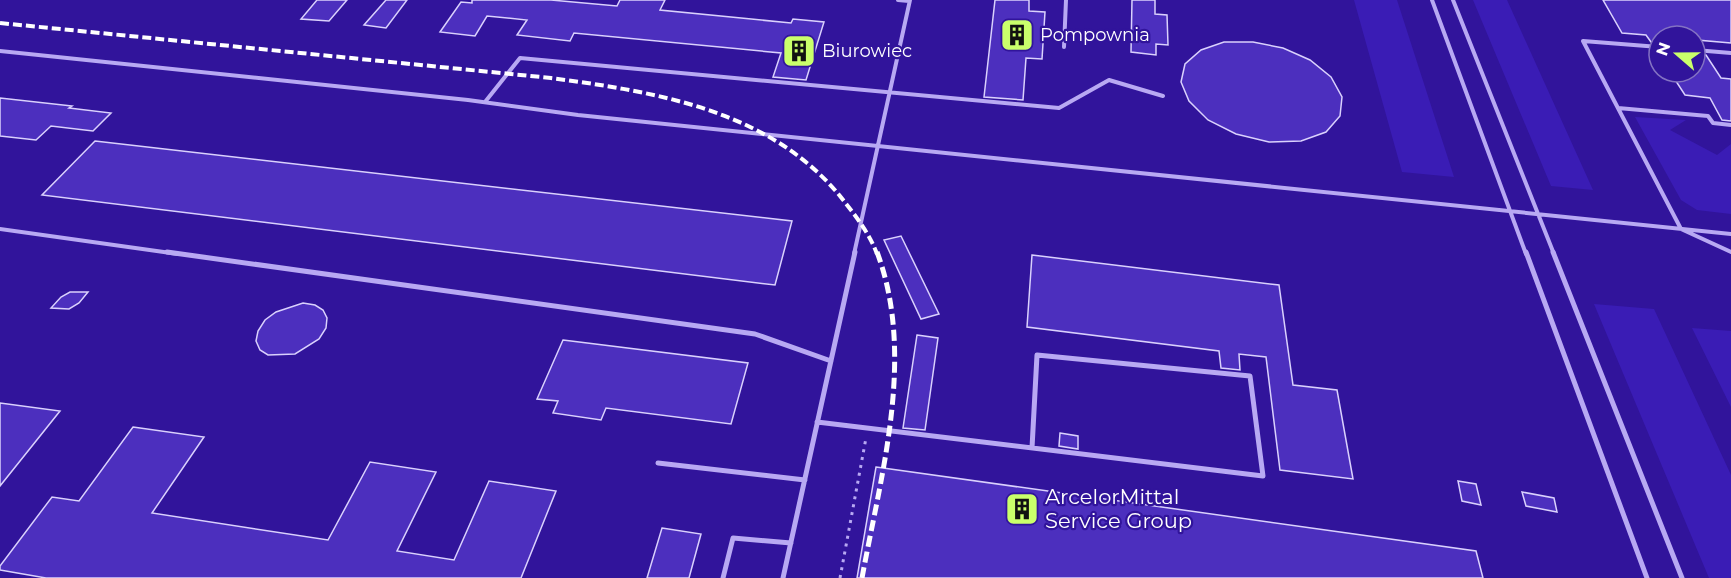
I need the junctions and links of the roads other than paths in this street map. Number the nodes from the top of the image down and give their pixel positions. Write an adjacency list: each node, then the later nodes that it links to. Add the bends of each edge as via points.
1 (898, 0): 5 (lane)
2 (1065, 0): 7 (lane)
3 (1432, 0): 17 (lane)
4 (1453, 0): 18 (lane)
5 (909, 1): 11 (lane)
6 (1647, 46): 14 (lane, via 1583,40)
7 (1064, 47)
8 (0, 51): 13 (lane)
9 (1707, 51): 10 (lane)
10 (1731, 53)
11 (889, 94): 12 (lane, via 1059,108 1109,80); 13 (lane, via 520,58); 16 (lane)
12 (1163, 96)
13 (485, 102): 16 (lane)
14 (1618, 108): 15 (lane, via 1708,116 1713,123); 20 (lane)
15 (1731, 125)
16 (878, 145): 17 (lane); 23 (lane)
17 (1511, 212): 18 (lane); 31 (lane)
18 (1538, 214): 20 (lane); 32 (lane)
19 (0, 229): 23 (lane, via 755,334)
20 (1681, 229): 21 (lane); 22 (lane)
21 (1731, 234)
22 (1731, 252)
23 (831, 361): 24 (lane)
24 (818, 422): 25 (lane); 27 (lane)
25 (1032, 448): 25 (lane, via 1101,456 1263,476 1250,376 1037,355)
26 (657, 463): 27 (lane)
27 (805, 480): 28 (lane)
28 (791, 543): 29 (lane, via 733,537); 30 (lane)
29 (723, 578)
30 (783, 578)
31 (1647, 578)
32 (1682, 578)

